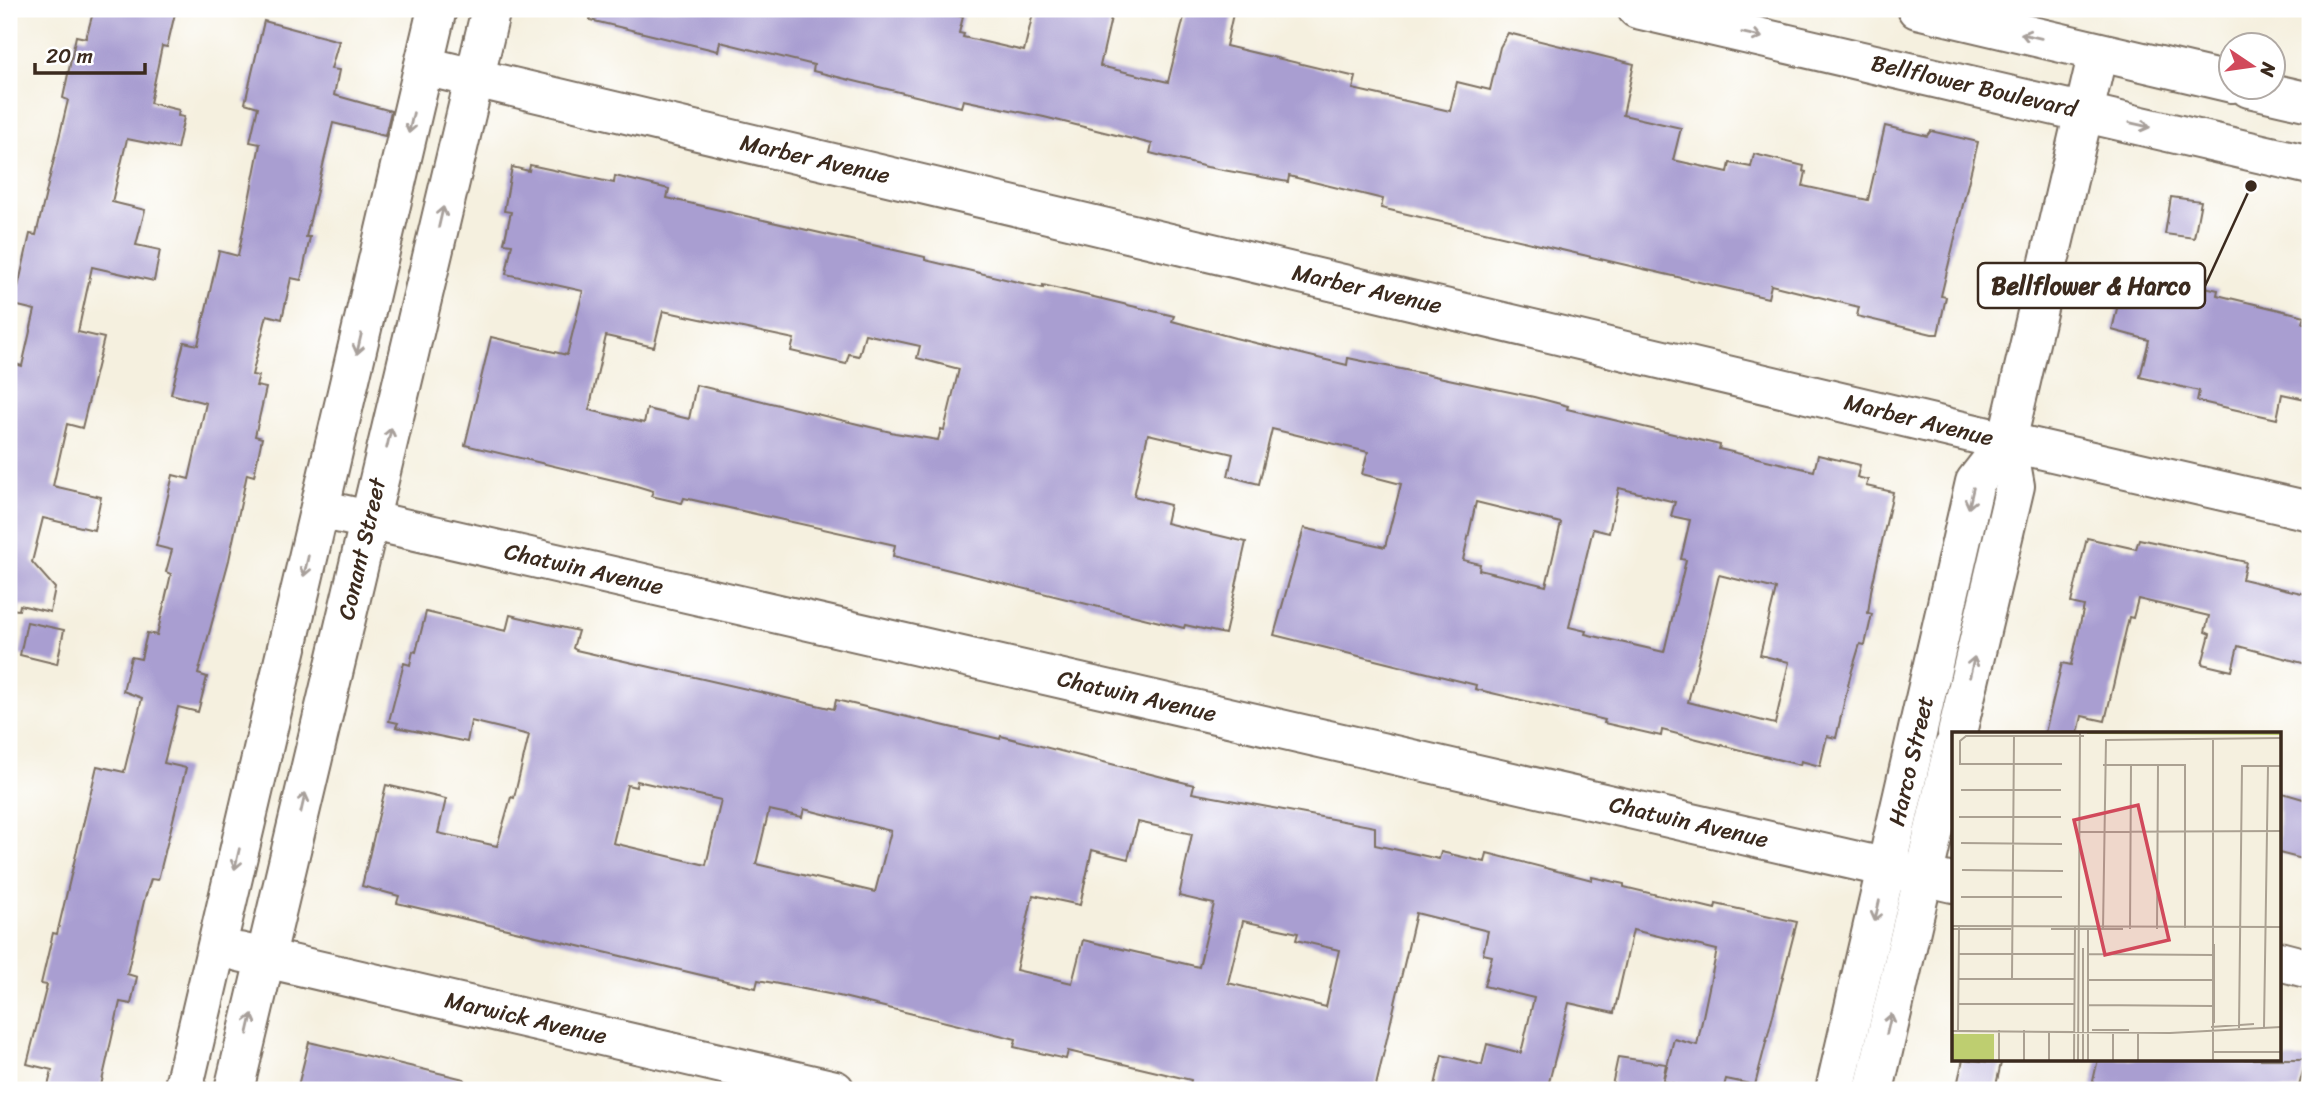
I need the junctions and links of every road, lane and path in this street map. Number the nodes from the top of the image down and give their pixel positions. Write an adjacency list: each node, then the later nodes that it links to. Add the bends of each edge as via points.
1 (438, 9): 6 (street)
2 (491, 9): 7 (street, Conant Street)
3 (1637, 9): 11 (street, Bellflower Boulevard, one-way to 11)
4 (1917, 9): 5 (street, one-way to 4)
5 (2098, 52): 8 (street); 11 (street, Harco Street)
6 (424, 66): 7 (street, Marber Avenue); 14 (street, one-way to 14)
7 (474, 79): 13 (street, Marber Avenue); 16 (street, Conant Street, one-way to 7)
8 (2218, 80)
9 (2288, 97): 10 (street)
10 (2310, 102)
11 (2084, 111): 12 (street, Bellflower Boulevard, one-way to 12); 13 (street, Harco Street)
12 (2310, 165)
13 (2007, 441): 15 (street, Marber Avenue); 17 (street, Harco Street, one-way to 13, via 2015,486); 19 (street, Harco Street, one-way to 19, via 1975,482)
14 (320, 509): 16 (street, Chatwin Avenue); 20 (street, one-way to 20)
15 (2310, 510)
16 (369, 521): 19 (street, Chatwin Avenue); 21 (street, Conant Street, one-way to 16)
17 (1957, 732)
18 (1952, 752): 19 (street, Harco Street)
19 (1921, 875): 27 (street, Harco Street, one-way to 27); 28 (street, Harco Street, one-way to 19)
20 (217, 946): 21 (street, Marwick Avenue); 24 (street)
21 (265, 958): 25 (street, Conant Street, one-way to 21); 26 (street, Marwick Avenue)
22 (2280, 961): 23 (street)
23 (2310, 969)
24 (183, 1090)
25 (234, 1090)
26 (835, 1090)
27 (1835, 1090)
28 (1874, 1090)

